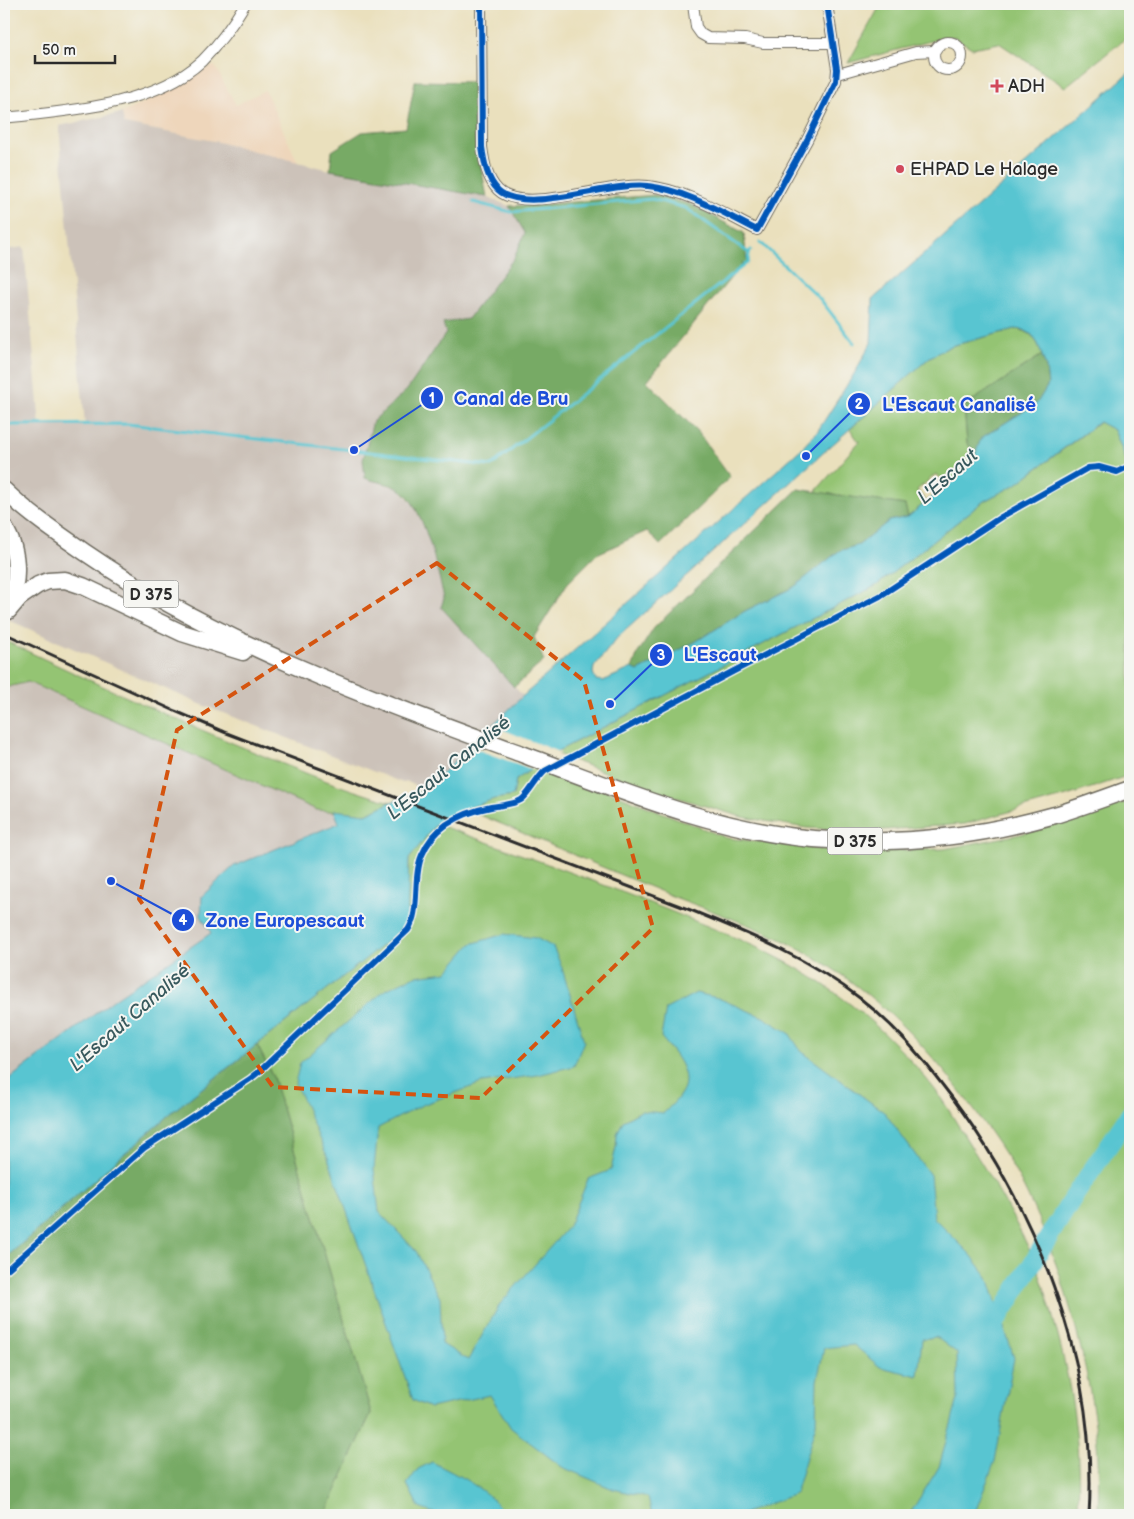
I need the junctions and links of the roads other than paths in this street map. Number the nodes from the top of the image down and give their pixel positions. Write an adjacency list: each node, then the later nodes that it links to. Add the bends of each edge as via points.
1 (245, 4): 8 (street, via 207,55 164,86 129,98 78,109)
2 (481, 4): 7 (street, via 482,147 487,170 498,189 513,197 532,200 630,185 648,186 692,199 757,230 811,132)
3 (694, 4): 5 (street, via 696,27 708,38 742,38 763,43)
4 (827, 4): 5 (street)
5 (833, 43): 7 (street)
6 (934, 51): 7 (street, via 916,52)
7 (838, 74)
8 (4, 118)
9 (6, 492): 12 (main road, D 375, via 62,537 160,600 219,632)
10 (4, 527): 11 (main road, via 16,558 14,588)
11 (6, 615): 12 (main road, via 19,598 43,583 54,580 71,582 193,637)
12 (307, 671): 13 (main road, D 375, via 450,728 671,808 732,826 786,836 847,841 922,839 989,830 1061,813)
13 (1130, 789)

